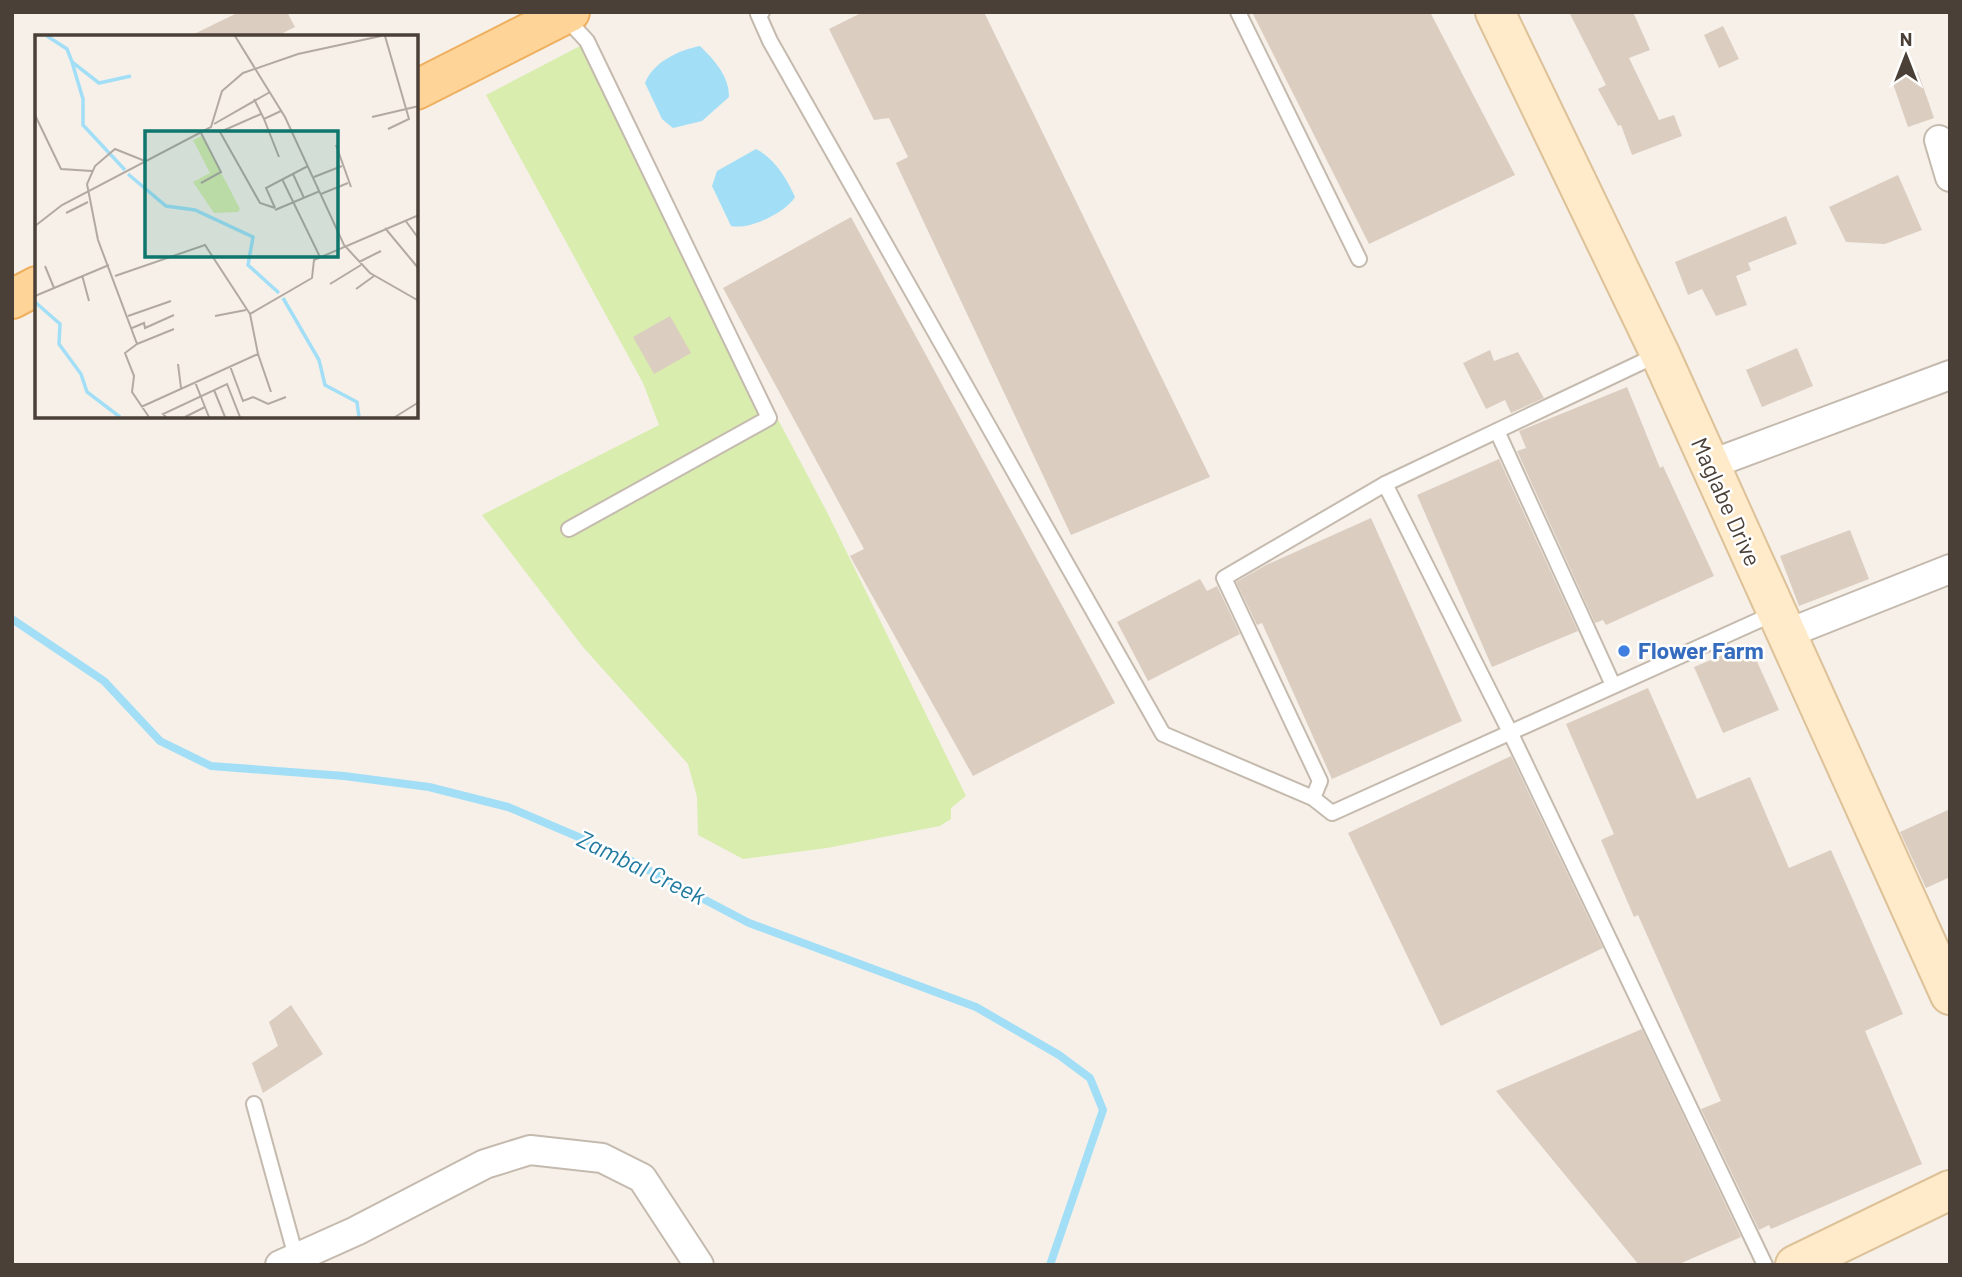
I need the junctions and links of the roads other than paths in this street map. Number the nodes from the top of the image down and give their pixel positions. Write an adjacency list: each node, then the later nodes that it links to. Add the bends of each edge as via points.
1 (762, 12): 19 (lane, via 758,14 770,41 1163,734)
2 (1238, 12): 8 (lane)
3 (1495, 12): 9 (main road, Maglabe Drive)
4 (567, 14): 5 (main road); 14 (lane, via 587,41 769,418)
5 (418, 89)
6 (1939, 140): 7 (street)
7 (1950, 177)
8 (1359, 259)
9 (1660, 354): 11 (lane); 12 (main road, Maglabe Drive)
10 (1950, 375): 12 (street)
11 (1497, 431): 13 (lane); 17 (lane)
12 (1709, 465): 16 (main road, Maglabe Drive)
13 (1385, 484): 18 (lane); 19 (lane, via 1224,578 1320,781)
14 (569, 529)
15 (1950, 569): 16 (street)
16 (1781, 624): 17 (lane); 20 (main road, Maglabe Drive)
17 (1613, 685): 18 (lane)
18 (1511, 734): 19 (lane, via 1332,813); 25 (lane)
19 (1314, 798)
20 (1950, 995)
21 (254, 1104): 23 (lane)
22 (1950, 1190): 26 (main road)
23 (288, 1261): 24 (street, via 485,1164 530,1150 602,1158 642,1178)
24 (699, 1265)
25 (1766, 1265)
26 (1795, 1265)

